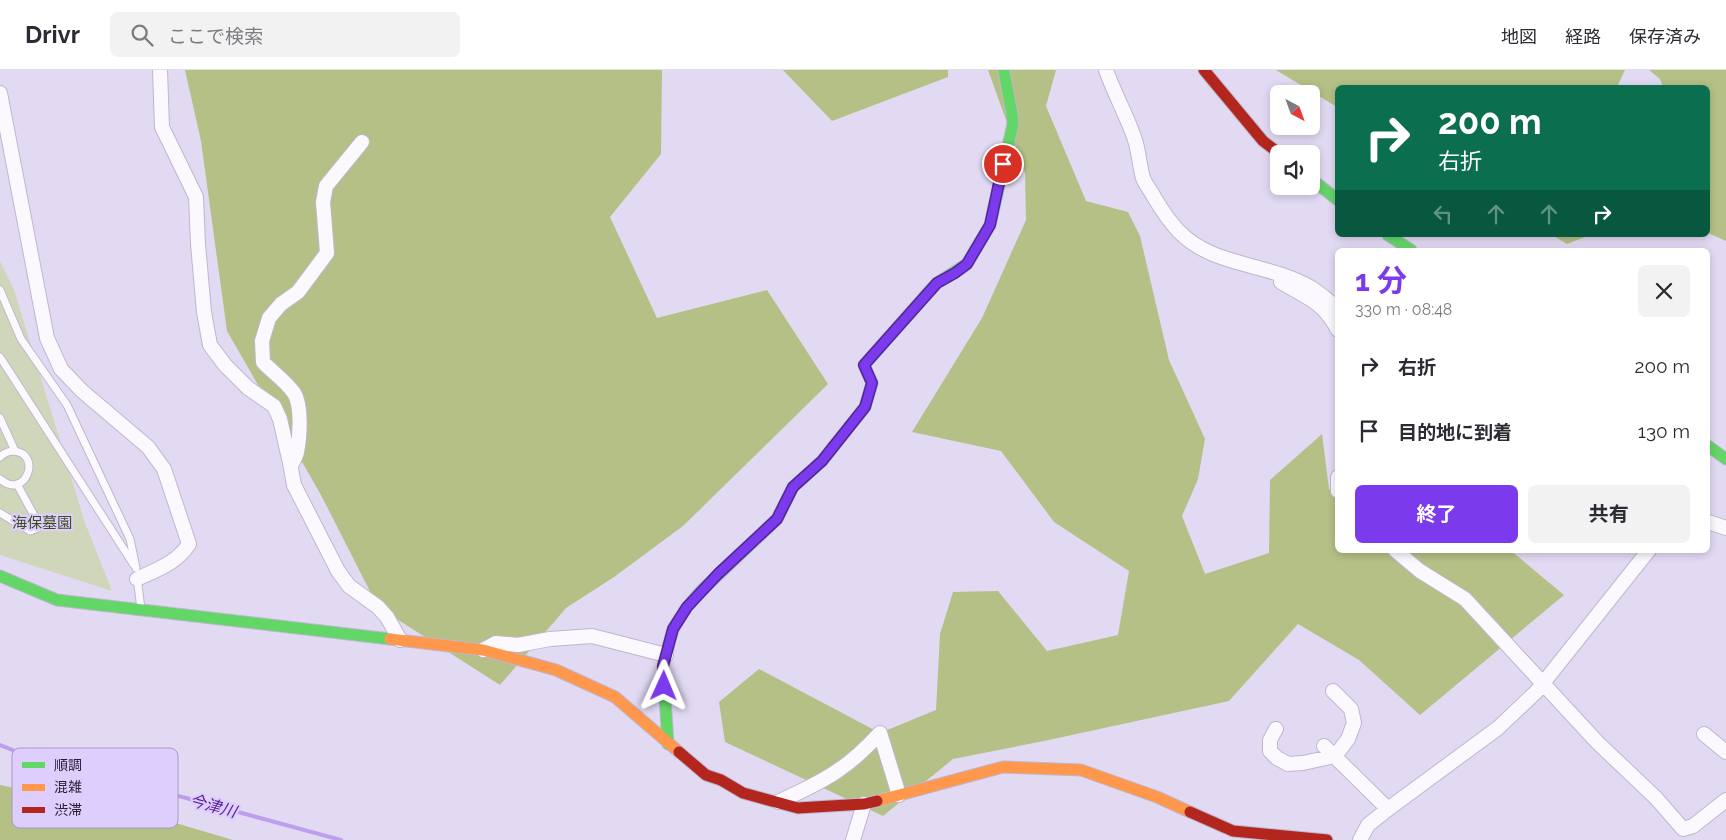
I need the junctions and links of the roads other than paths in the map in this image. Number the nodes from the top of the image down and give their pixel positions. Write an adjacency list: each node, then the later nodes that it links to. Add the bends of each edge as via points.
1 (160, 70): 22 (street, via 162,127 196,197 204,312 210,345 242,382 274,406)
2 (1004, 70): 35 (street, via 1013,124 990,225 967,264 937,283 864,365 872,383 865,407 822,461 793,487 777,519 687,607 673,629)
3 (1106, 70): 12 (street, via 1134,138 1143,179 1176,230 1199,248)
4 (1204, 70): 7 (street)
5 (0, 93): 30 (street, via 46,338 61,369 148,447 164,468 188,544 172,562)
6 (362, 142): 22 (street, via 326,186 323,202 327,253 298,292 269,318 262,341 263,362 295,395 300,418 297,452)
7 (1270, 146)
8 (1320, 186): 9 (street)
9 (1335, 198)
10 (1391, 237): 11 (street)
11 (1408, 248)
12 (1261, 268): 14 (street, via 1310,287); 15 (street, via 1313,300)
13 (0, 290): 30 (lane, via 21,339 67,405 130,539)
14 (1335, 306)
15 (1335, 326)
16 (0, 357): 30 (lane)
17 (0, 418): 19 (lane)
18 (1710, 447): 21 (street)
19 (15, 451): 20 (lane); 24 (lane, via 26,458 30,470)
20 (0, 457)
21 (1726, 459)
22 (291, 467): 33 (street, via 294,486 338,571 349,586 387,617)
23 (0, 479): 24 (lane, via 4,483)
24 (17, 484): 25 (lane, via 38,528 30,531)
25 (0, 512)
26 (1710, 523): 27 (street)
27 (1726, 528)
28 (1399, 553): 36 (street, via 1420,571 1465,599)
29 (1647, 553): 36 (street)
30 (136, 574): 32 (lane)
31 (0, 576): 32 (street, via 57,600)
32 (141, 610): 33 (street)
33 (400, 640): 34 (street)
34 (483, 650): 35 (street, via 496,643 518,645 592,636); 40 (street, via 556,670 615,697)
35 (666, 656): 40 (street, via 663,666)
36 (1543, 683): 45 (street, via 1683,829 1693,826); 48 (street, via 1498,728)
37 (1333, 691): 43 (street, via 1351,709 1354,723 1348,739)
38 (1276, 729): 43 (street, via 1270,740 1270,751 1288,764)
39 (1704, 734): 42 (street)
40 (668, 744): 46 (street, via 706,775 743,793)
41 (1324, 746): 43 (street)
42 (1726, 752)
43 (1335, 756): 48 (street)
44 (899, 795): 46 (street, via 880,733 853,759 821,782); 47 (street); 49 (street, via 1003,767 1081,770 1157,797)
45 (1726, 800)
46 (778, 802): 47 (street, via 798,808)
47 (864, 804): 50 (street)
48 (1388, 808): 52 (street, via 1368,825)
49 (1232, 835): 51 (street)
50 (853, 840)
51 (1327, 840)
52 (1360, 840)

